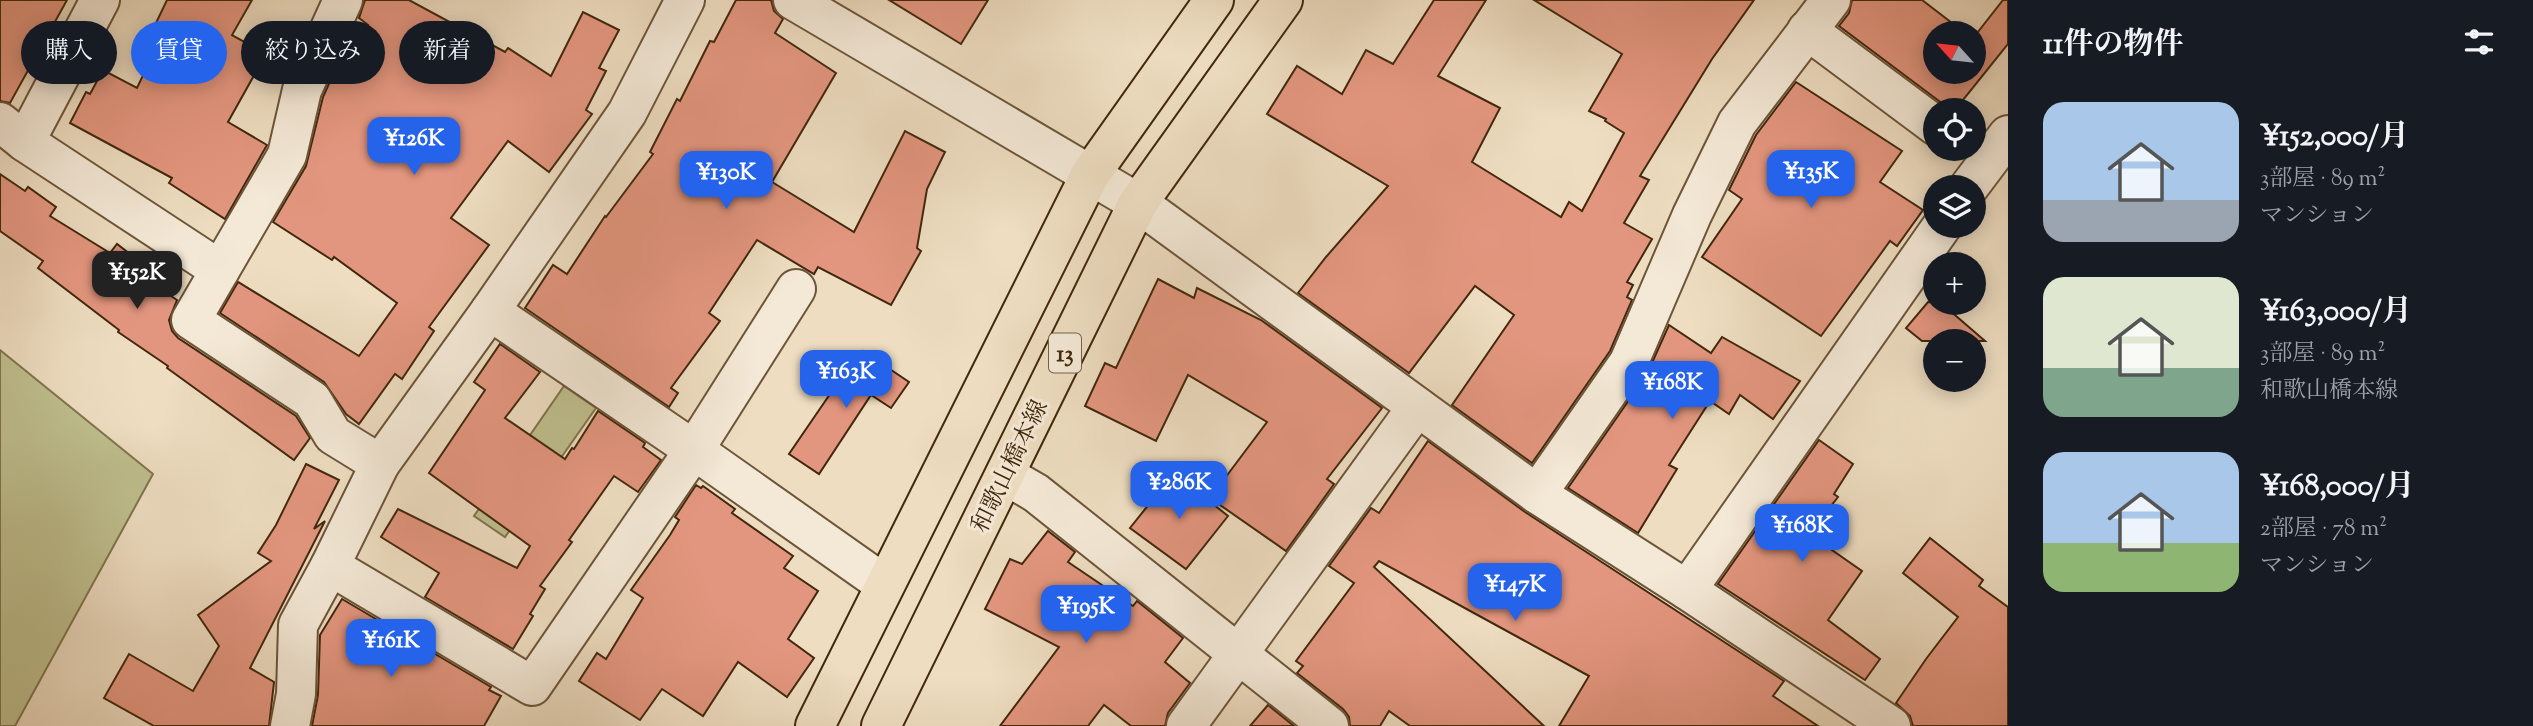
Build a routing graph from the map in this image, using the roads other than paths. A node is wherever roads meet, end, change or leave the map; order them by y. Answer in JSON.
{"nodes":[{"id":1,"x":100,"y":0,"type":"edge"},
{"id":2,"x":343,"y":0,"type":"edge"},
{"id":3,"x":685,"y":0,"type":"edge"},
{"id":4,"x":793,"y":0,"type":"edge"},
{"id":5,"x":1214,"y":0,"type":"edge"},
{"id":6,"x":1283,"y":0,"type":"edge"},
{"id":7,"x":1831,"y":0,"type":"edge"},
{"id":8,"x":1807,"y":30,"type":"junction"},
{"id":9,"x":1923,"y":116,"type":"edge"},
{"id":10,"x":13,"y":132,"type":"edge"},
{"id":11,"x":1090,"y":175,"type":"junction"},
{"id":12,"x":1138,"y":203,"type":"junction"},
{"id":13,"x":1934,"y":238,"type":"edge"},
{"id":14,"x":220,"y":270,"type":"junction"},
{"id":15,"x":796,"y":289,"type":"dead end"},
{"id":16,"x":490,"y":311,"type":"junction"},
{"id":17,"x":1417,"y":407,"type":"junction"},
{"id":18,"x":694,"y":450,"type":"junction"},
{"id":19,"x":380,"y":464,"type":"junction"},
{"id":20,"x":1004,"y":475,"type":"junction"},
{"id":21,"x":1537,"y":494,"type":"junction"},
{"id":22,"x":330,"y":566,"type":"junction"},
{"id":23,"x":884,"y":584,"type":"junction"},
{"id":24,"x":1687,"y":590,"type":"junction"},
{"id":25,"x":1238,"y":655,"type":"junction"},
{"id":26,"x":290,"y":726,"type":"edge"},
{"id":27,"x":815,"y":726,"type":"edge"},
{"id":28,"x":881,"y":726,"type":"edge"},
{"id":29,"x":1186,"y":726,"type":"edge"},
{"id":30,"x":1329,"y":726,"type":"edge"},
{"id":31,"x":1891,"y":726,"type":"edge"}],
"edges":[{"from":1,"to":10,"type":"street"},
{"from":2,"to":14,"type":"street"},
{"from":3,"to":16,"type":"street"},
{"from":4,"to":11,"type":"street"},
{"from":5,"to":11,"type":"main road","number":"13"},
{"from":6,"to":12,"type":"main road","name":"和歌山橋本線","number":"13"},
{"from":7,"to":8,"type":"street"},
{"from":8,"to":9,"type":"street"},
{"from":8,"to":21,"type":"street"},
{"from":10,"to":14,"type":"street"},
{"from":11,"to":12,"type":"street"},
{"from":11,"to":23,"type":"main road","number":"13"},
{"from":12,"to":17,"type":"street"},
{"from":12,"to":20,"type":"main road","name":"和歌山橋本線","number":"13"},
{"from":13,"to":24,"type":"street"},
{"from":14,"to":19,"type":"street"},
{"from":15,"to":18,"type":"street"},
{"from":16,"to":18,"type":"street"},
{"from":16,"to":19,"type":"street"},
{"from":17,"to":21,"type":"street"},
{"from":17,"to":25,"type":"street"},
{"from":18,"to":22,"type":"street"},
{"from":18,"to":23,"type":"street"},
{"from":19,"to":22,"type":"street"},
{"from":20,"to":25,"type":"street"},
{"from":20,"to":28,"type":"main road","name":"和歌山橋本線","number":"13"},
{"from":21,"to":24,"type":"street"},
{"from":22,"to":26,"type":"street"},
{"from":23,"to":27,"type":"main road","number":"13"},
{"from":24,"to":31,"type":"street"},
{"from":25,"to":29,"type":"street"},
{"from":25,"to":30,"type":"street"}]}
